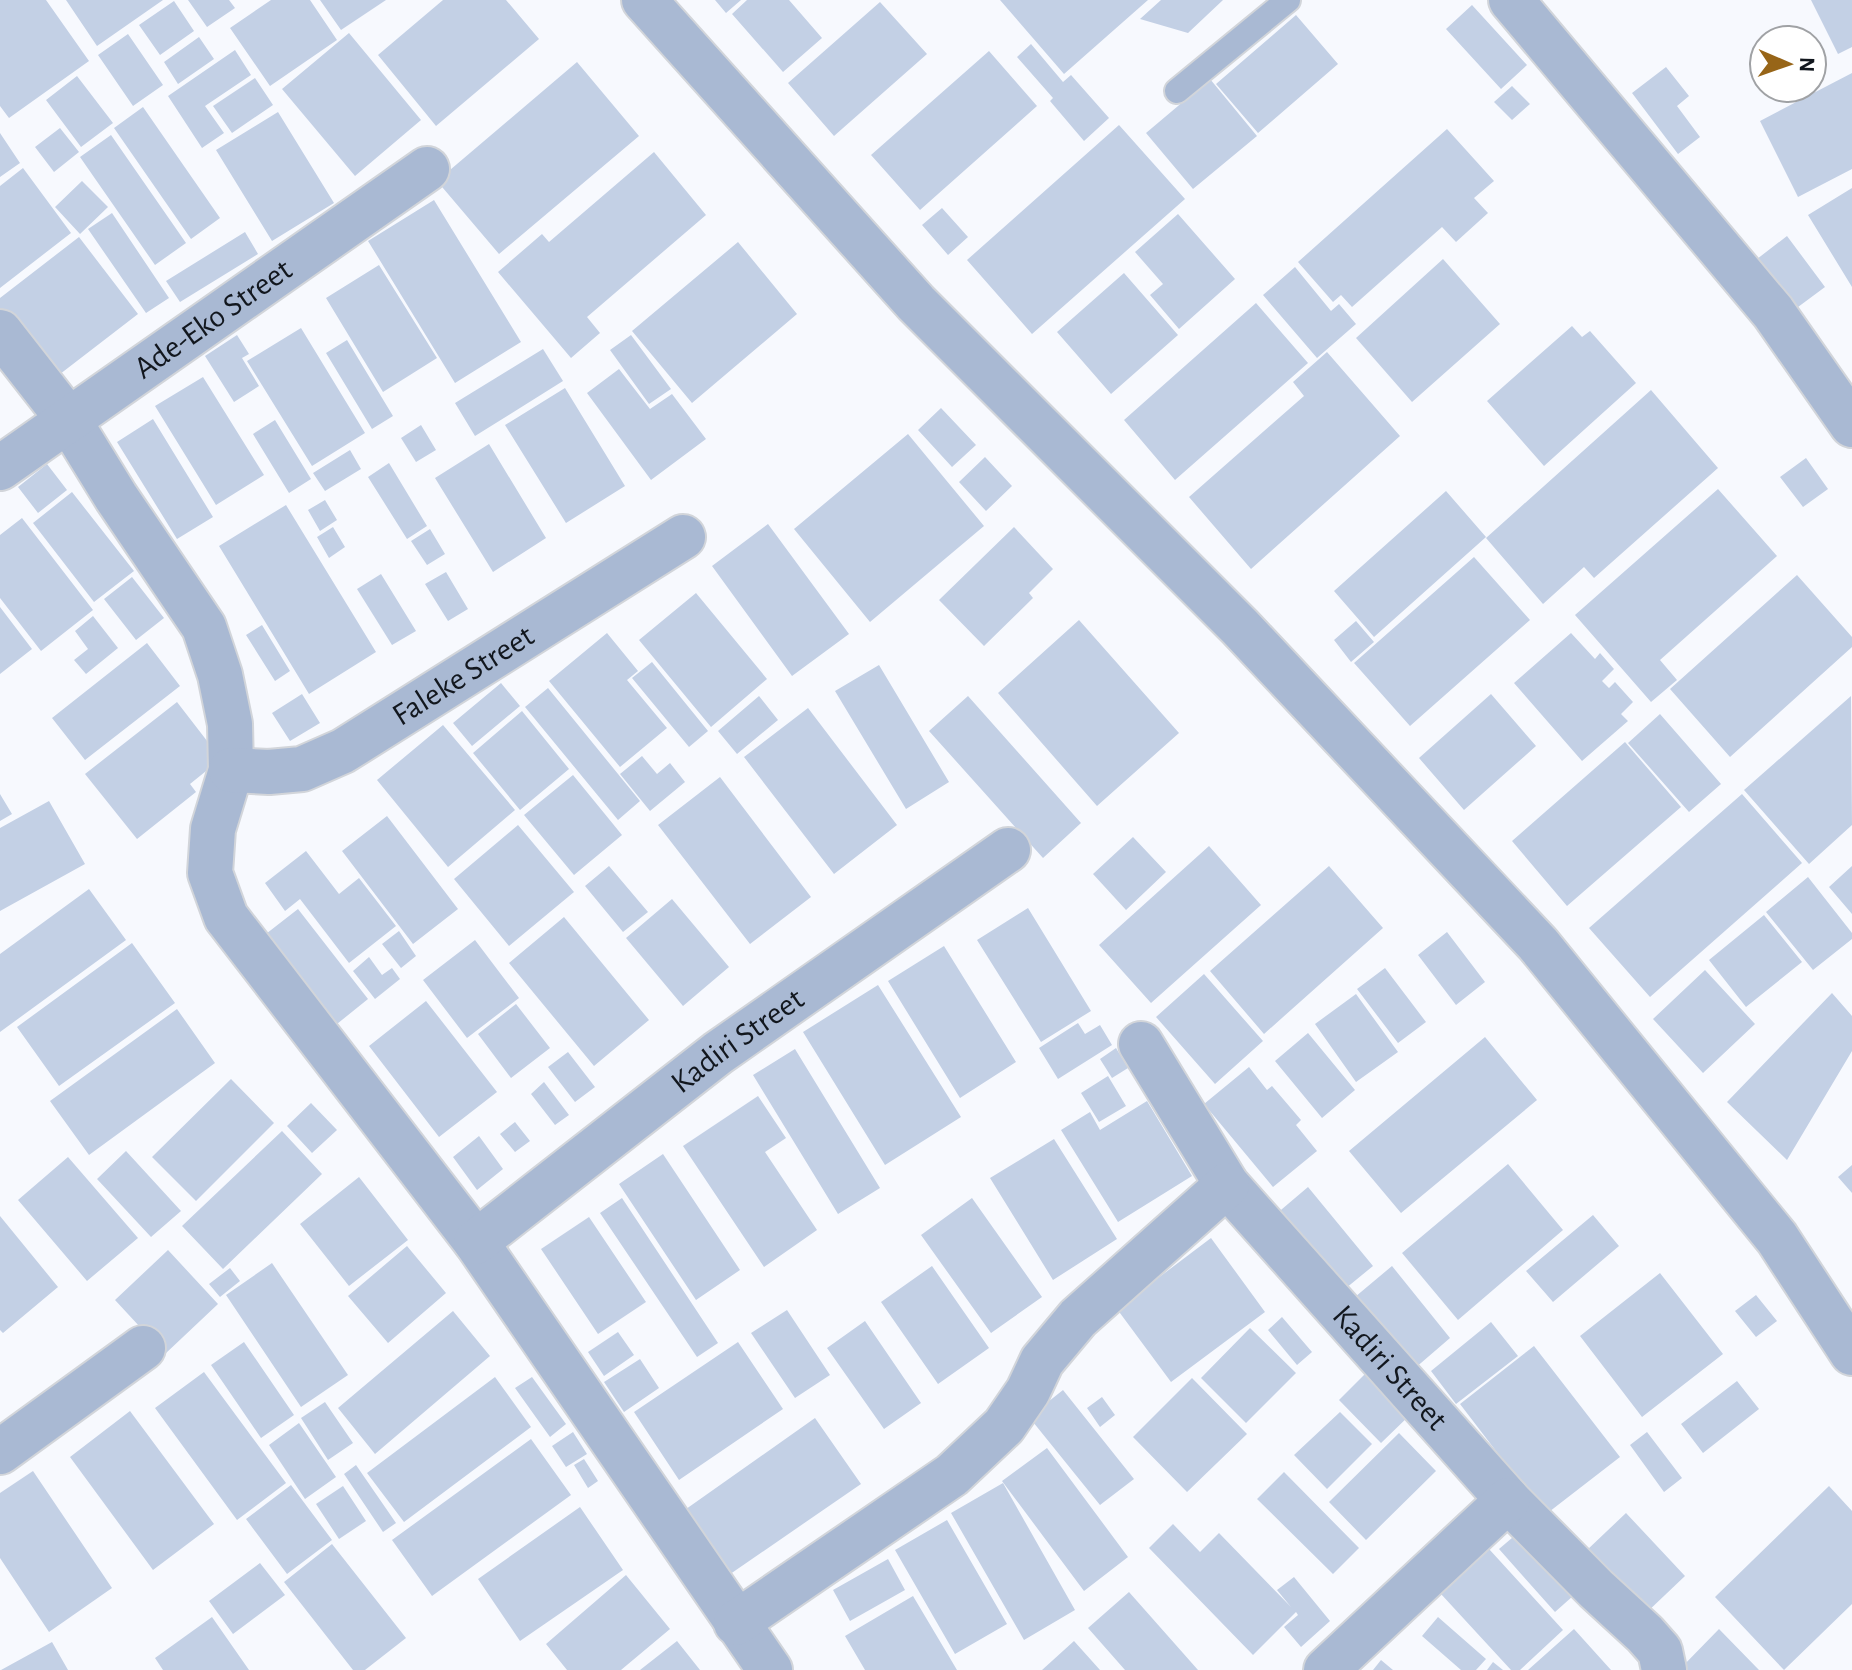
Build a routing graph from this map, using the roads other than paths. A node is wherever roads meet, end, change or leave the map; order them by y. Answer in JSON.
{"nodes":[{"id":1,"x":644,"y":0,"type":"edge"},
{"id":2,"x":1288,"y":0,"type":"edge"},
{"id":3,"x":1511,"y":0,"type":"edge"},
{"id":4,"x":1177,"y":91,"type":"dead end"},
{"id":5,"x":427,"y":169,"type":"dead end"},
{"id":6,"x":0,"y":332,"type":"edge"},
{"id":7,"x":68,"y":419,"type":"junction"},
{"id":8,"x":1852,"y":425,"type":"edge"},
{"id":9,"x":0,"y":468,"type":"edge"},
{"id":10,"x":683,"y":537,"type":"dead end"},
{"id":11,"x":231,"y":770,"type":"junction"},
{"id":12,"x":1008,"y":850,"type":"dead end"},
{"id":13,"x":1141,"y":1044,"type":"dead end"},
{"id":14,"x":1227,"y":1185,"type":"junction"},
{"id":15,"x":476,"y":1242,"type":"junction"},
{"id":16,"x":143,"y":1348,"type":"dead end"},
{"id":17,"x":1852,"y":1353,"type":"edge"},
{"id":18,"x":0,"y":1452,"type":"edge"},
{"id":19,"x":1508,"y":1500,"type":"junction"},
{"id":20,"x":736,"y":1623,"type":"junction"},
{"id":21,"x":770,"y":1670,"type":"edge"},
{"id":22,"x":1326,"y":1670,"type":"edge"},
{"id":23,"x":1664,"y":1670,"type":"edge"}],
"edges":[{"from":1,"to":17,"type":"street"},
{"from":2,"to":4,"type":"lane"},
{"from":3,"to":8,"type":"street"},
{"from":5,"to":7,"type":"street","name":"Ade-Eko Street"},
{"from":6,"to":7,"type":"street"},
{"from":7,"to":9,"type":"street","name":"Ade-Eko Street"},
{"from":7,"to":11,"type":"street"},
{"from":10,"to":11,"type":"street","name":"Faleke Street"},
{"from":11,"to":15,"type":"street"},
{"from":12,"to":15,"type":"street","name":"Kadiri Street"},
{"from":13,"to":14,"type":"street","name":"Kadiri Street"},
{"from":14,"to":19,"type":"street","name":"Kadiri Street"},
{"from":14,"to":20,"type":"street"},
{"from":15,"to":20,"type":"street"},
{"from":16,"to":18,"type":"street"},
{"from":19,"to":22,"type":"street"},
{"from":19,"to":23,"type":"street","name":"Kadiri Street"},
{"from":20,"to":21,"type":"street"}]}
